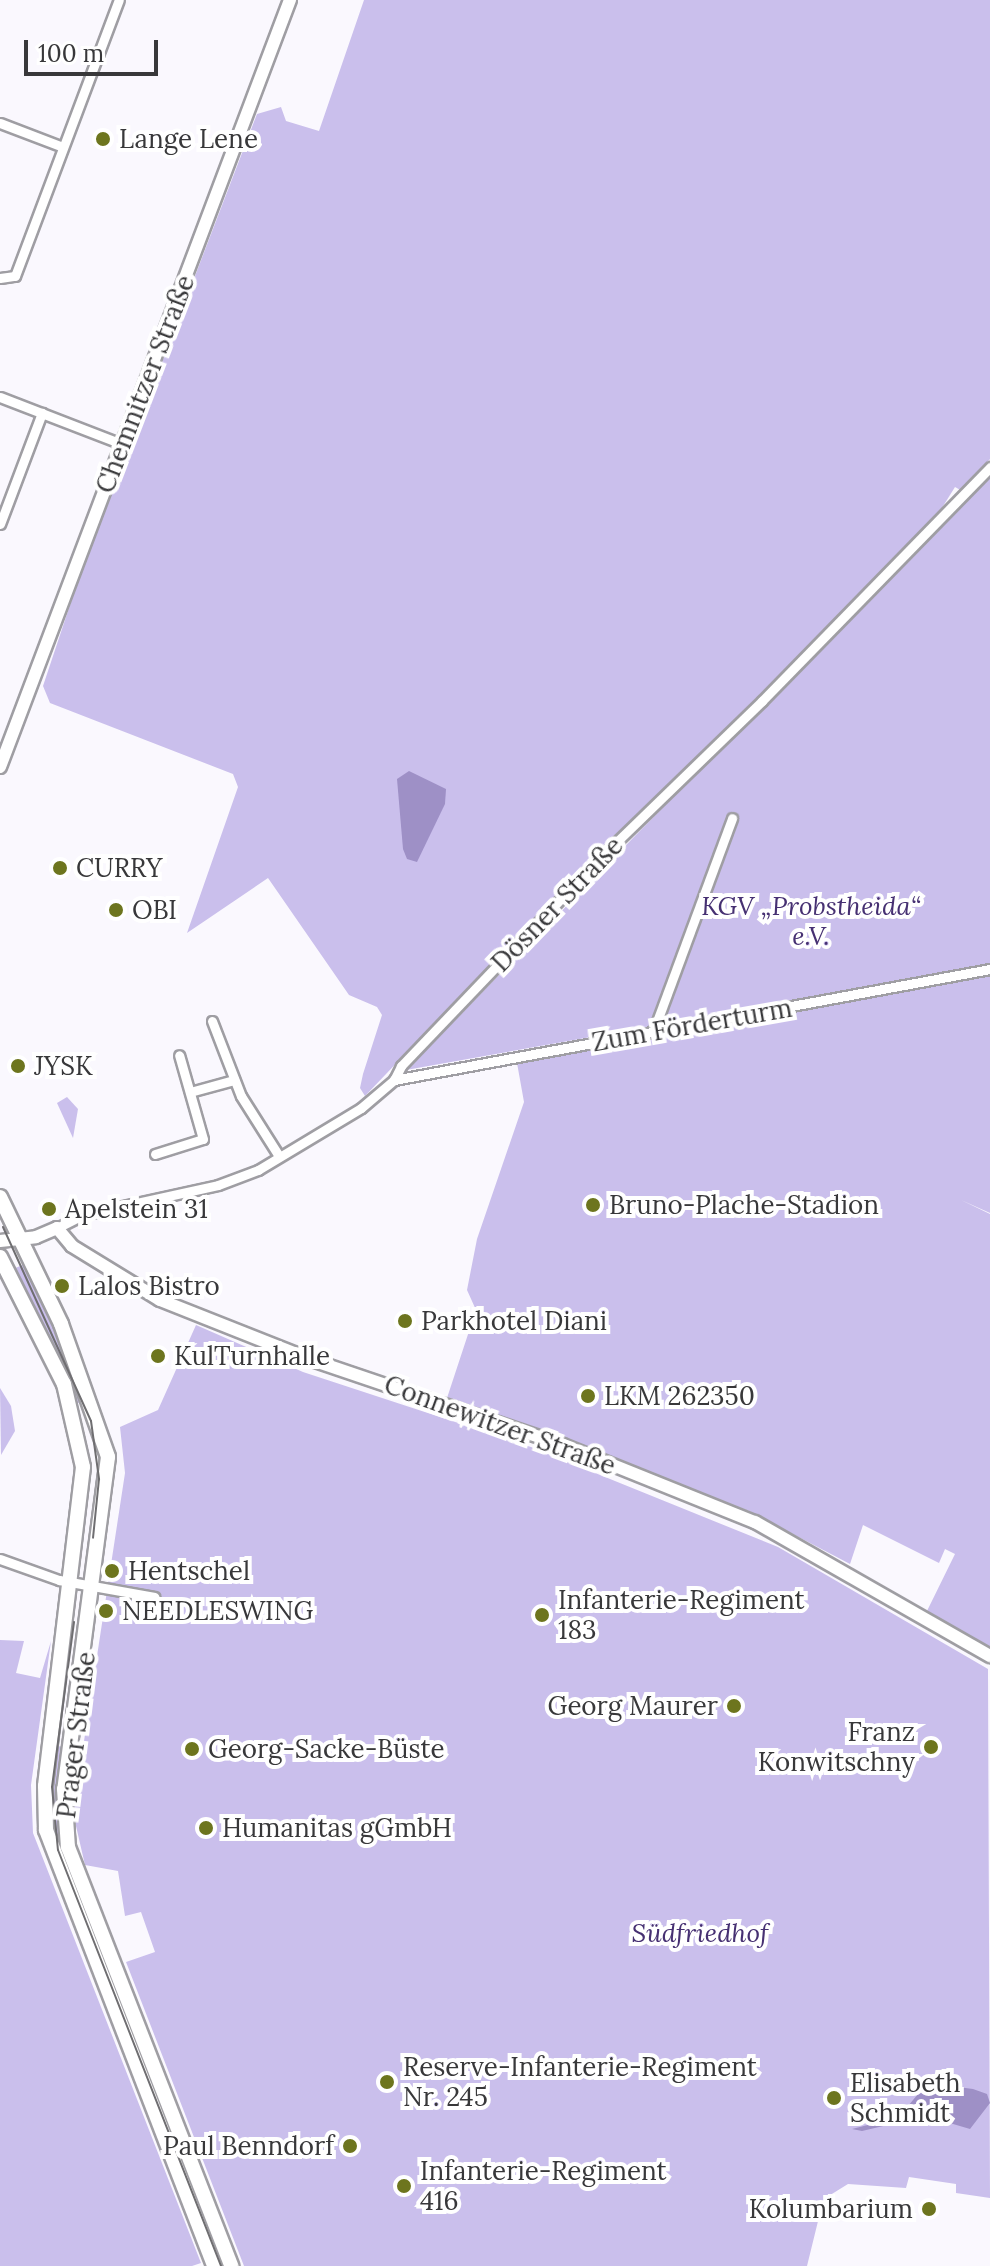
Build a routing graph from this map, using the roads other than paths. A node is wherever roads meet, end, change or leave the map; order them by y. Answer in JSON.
{"nodes":[{"id":1,"x":119,"y":0,"type":"edge"},
{"id":2,"x":290,"y":0,"type":"edge"},
{"id":3,"x":0,"y":123,"type":"edge"},
{"id":4,"x":63,"y":147,"type":"junction"},
{"id":5,"x":0,"y":278,"type":"edge"},
{"id":6,"x":0,"y":397,"type":"edge"},
{"id":7,"x":42,"y":413,"type":"junction"},
{"id":8,"x":122,"y":444,"type":"junction"},
{"id":9,"x":990,"y":467,"type":"edge"},
{"id":10,"x":0,"y":524,"type":"edge"},
{"id":11,"x":0,"y":767,"type":"edge"},
{"id":12,"x":732,"y":818,"type":"dead end"},
{"id":13,"x":990,"y":969,"type":"edge"},
{"id":14,"x":212,"y":1021,"type":"dead end"},
{"id":15,"x":653,"y":1032,"type":"junction"},
{"id":16,"x":179,"y":1055,"type":"dead end"},
{"id":17,"x":234,"y":1080,"type":"junction"},
{"id":18,"x":394,"y":1080,"type":"junction"},
{"id":19,"x":190,"y":1092,"type":"junction"},
{"id":20,"x":155,"y":1154,"type":"dead end"},
{"id":21,"x":279,"y":1156,"type":"junction"},
{"id":22,"x":0,"y":1197,"type":"edge"},
{"id":23,"x":57,"y":1228,"type":"junction"},
{"id":24,"x":21,"y":1238,"type":"junction"},
{"id":25,"x":2,"y":1240,"type":"edge"},
{"id":26,"x":0,"y":1257,"type":"edge"},
{"id":27,"x":0,"y":1559,"type":"edge"},
{"id":28,"x":71,"y":1582,"type":"junction"},
{"id":29,"x":94,"y":1587,"type":"junction"},
{"id":30,"x":154,"y":1597,"type":"dead end"},
{"id":31,"x":990,"y":1656,"type":"edge"},
{"id":32,"x":212,"y":2265,"type":"edge"},
{"id":33,"x":231,"y":2266,"type":"edge"}],
"edges":[{"from":1,"to":4,"type":"street"},
{"from":2,"to":8,"type":"street","name":"Chemnitzer Straße"},
{"from":3,"to":4,"type":"street"},
{"from":4,"to":5,"type":"street"},
{"from":6,"to":7,"type":"street"},
{"from":7,"to":8,"type":"street"},
{"from":7,"to":10,"type":"street"},
{"from":8,"to":11,"type":"street","name":"Chemnitzer Straße"},
{"from":9,"to":18,"type":"street","name":"Dösner Straße"},
{"from":12,"to":15,"type":"street"},
{"from":13,"to":15,"type":"street","name":"Zum Förderturm"},
{"from":14,"to":17,"type":"street"},
{"from":15,"to":18,"type":"street","name":"Zum Förderturm"},
{"from":16,"to":19,"type":"street"},
{"from":17,"to":19,"type":"street"},
{"from":17,"to":21,"type":"street"},
{"from":18,"to":21,"type":"street","name":"Dösner Straße"},
{"from":19,"to":20,"type":"street"},
{"from":21,"to":23,"type":"street","name":"Dösner Straße"},
{"from":22,"to":24,"type":"main road","name":"Prager Straße"},
{"from":23,"to":24,"type":"street"},
{"from":23,"to":31,"type":"street","name":"Connewitzer Straße"},
{"from":24,"to":25,"type":"street"},
{"from":24,"to":29,"type":"main road","name":"Prager Straße"},
{"from":26,"to":28,"type":"main road","name":"Prager Straße"},
{"from":27,"to":28,"type":"street"},
{"from":28,"to":29,"type":"street"},
{"from":28,"to":32,"type":"main road","name":"Prager Straße"},
{"from":29,"to":30,"type":"street"},
{"from":29,"to":33,"type":"main road","name":"Prager Straße"}]}
